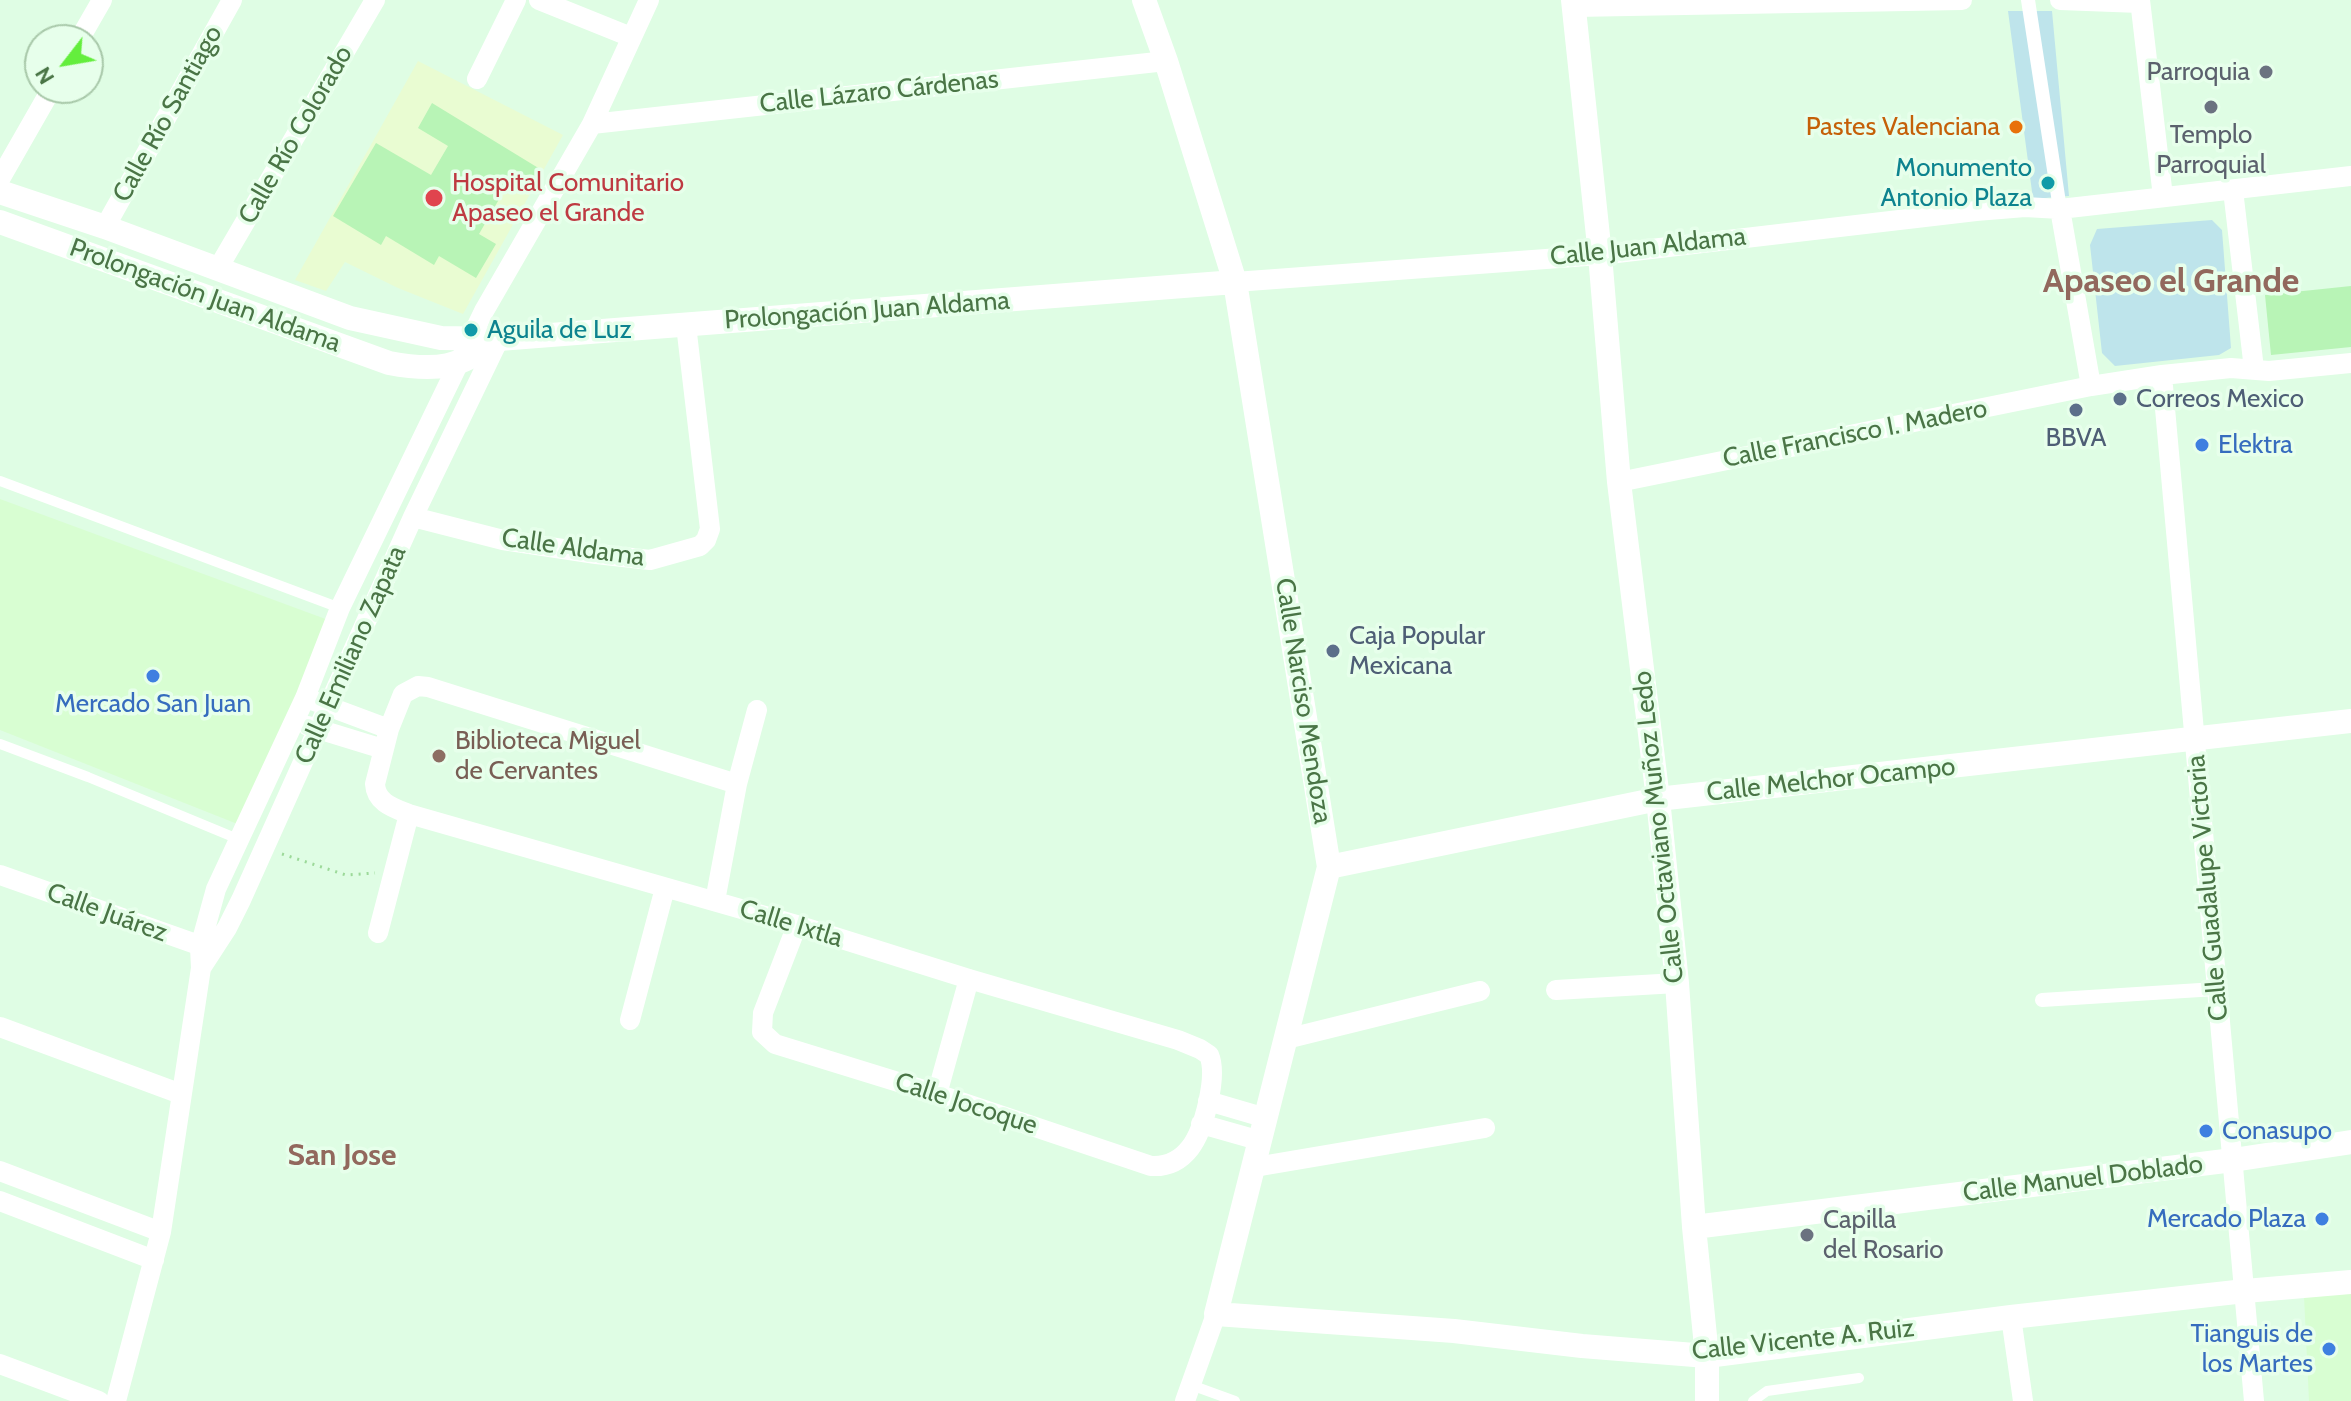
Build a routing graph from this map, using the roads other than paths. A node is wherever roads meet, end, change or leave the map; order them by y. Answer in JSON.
{"nodes":[{"id":1,"x":102,"y":0,"type":"edge"},
{"id":2,"x":232,"y":0,"type":"edge"},
{"id":3,"x":375,"y":0,"type":"edge"},
{"id":4,"x":516,"y":0,"type":"edge"},
{"id":5,"x":539,"y":0,"type":"edge"},
{"id":6,"x":653,"y":0,"type":"edge"},
{"id":7,"x":1144,"y":0,"type":"edge"},
{"id":8,"x":1962,"y":0,"type":"edge"},
{"id":9,"x":2028,"y":0,"type":"edge"},
{"id":10,"x":2060,"y":0,"type":"edge"},
{"id":11,"x":2140,"y":1,"type":"edge"},
{"id":12,"x":1574,"y":3,"type":"edge"},
{"id":13,"x":88,"y":24,"type":"edge"},
{"id":14,"x":631,"y":37,"type":"junction"},
{"id":15,"x":1166,"y":61,"type":"junction"},
{"id":16,"x":477,"y":79,"type":"dead end"},
{"id":17,"x":43,"y":104,"type":"edge"},
{"id":18,"x":592,"y":124,"type":"junction"},
{"id":19,"x":2351,"y":176,"type":"edge"},
{"id":20,"x":0,"y":179,"type":"edge"},
{"id":21,"x":2233,"y":190,"type":"junction"},
{"id":22,"x":0,"y":192,"type":"edge"},
{"id":23,"x":2163,"y":197,"type":"junction"},
{"id":24,"x":2060,"y":209,"type":"junction"},
{"id":25,"x":0,"y":222,"type":"edge"},
{"id":26,"x":105,"y":227,"type":"junction"},
{"id":27,"x":1600,"y":255,"type":"junction"},
{"id":28,"x":217,"y":270,"type":"junction"},
{"id":29,"x":1235,"y":282,"type":"junction"},
{"id":30,"x":484,"y":311,"type":"junction"},
{"id":31,"x":686,"y":325,"type":"junction"},
{"id":32,"x":472,"y":338,"type":"junction"},
{"id":33,"x":499,"y":339,"type":"junction"},
{"id":34,"x":2351,"y":363,"type":"edge"},
{"id":35,"x":458,"y":364,"type":"junction"},
{"id":36,"x":2254,"y":369,"type":"junction"},
{"id":37,"x":2162,"y":375,"type":"junction"},
{"id":38,"x":2091,"y":386,"type":"junction"},
{"id":39,"x":0,"y":481,"type":"edge"},
{"id":40,"x":1619,"y":482,"type":"junction"},
{"id":41,"x":413,"y":517,"type":"junction"},
{"id":42,"x":340,"y":608,"type":"junction"},
{"id":43,"x":305,"y":698,"type":"junction"},
{"id":44,"x":327,"y":707,"type":"junction"},
{"id":45,"x":757,"y":710,"type":"dead end"},
{"id":46,"x":294,"y":719,"type":"junction"},
{"id":47,"x":2351,"y":721,"type":"edge"},
{"id":48,"x":318,"y":731,"type":"junction"},
{"id":49,"x":386,"y":739,"type":"junction"},
{"id":50,"x":2195,"y":739,"type":"junction"},
{"id":51,"x":0,"y":744,"type":"edge"},
{"id":52,"x":737,"y":784,"type":"junction"},
{"id":53,"x":1658,"y":799,"type":"junction"},
{"id":54,"x":409,"y":814,"type":"junction"},
{"id":55,"x":238,"y":839,"type":"junction"},
{"id":56,"x":1329,"y":867,"type":"junction"},
{"id":57,"x":0,"y":875,"type":"edge"},
{"id":58,"x":665,"y":888,"type":"junction"},
{"id":59,"x":715,"y":901,"type":"junction"},
{"id":60,"x":797,"y":925,"type":"junction"},
{"id":61,"x":378,"y":933,"type":"dead end"},
{"id":62,"x":207,"y":949,"type":"junction"},
{"id":63,"x":969,"y":979,"type":"junction"},
{"id":64,"x":1677,"y":983,"type":"junction"},
{"id":65,"x":2216,"y":989,"type":"junction"},
{"id":66,"x":1556,"y":990,"type":"dead end"},
{"id":67,"x":1480,"y":991,"type":"dead end"},
{"id":68,"x":2042,"y":1000,"type":"dead end"},
{"id":69,"x":630,"y":1020,"type":"dead end"},
{"id":70,"x":0,"y":1027,"type":"edge"},
{"id":71,"x":1286,"y":1039,"type":"junction"},
{"id":72,"x":181,"y":1094,"type":"junction"},
{"id":73,"x":937,"y":1094,"type":"junction"},
{"id":74,"x":1208,"y":1101,"type":"junction"},
{"id":75,"x":1201,"y":1124,"type":"junction"},
{"id":76,"x":1485,"y":1128,"type":"dead end"},
{"id":77,"x":1264,"y":1130,"type":"junction"},
{"id":78,"x":2351,"y":1142,"type":"edge"},
{"id":79,"x":2233,"y":1160,"type":"junction"},
{"id":80,"x":1255,"y":1167,"type":"junction"},
{"id":81,"x":0,"y":1171,"type":"edge"},
{"id":82,"x":0,"y":1201,"type":"edge"},
{"id":83,"x":1694,"y":1227,"type":"junction"},
{"id":84,"x":161,"y":1232,"type":"junction"},
{"id":85,"x":154,"y":1260,"type":"junction"},
{"id":86,"x":2351,"y":1282,"type":"edge"},
{"id":87,"x":2245,"y":1291,"type":"junction"},
{"id":88,"x":1216,"y":1314,"type":"junction"},
{"id":89,"x":2011,"y":1317,"type":"junction"},
{"id":90,"x":1707,"y":1356,"type":"junction"},
{"id":91,"x":0,"y":1364,"type":"edge"},
{"id":92,"x":1859,"y":1378,"type":"dead end"},
{"id":93,"x":1188,"y":1393,"type":"edge"},
{"id":94,"x":99,"y":1401,"type":"edge"},
{"id":95,"x":116,"y":1401,"type":"edge"},
{"id":96,"x":1235,"y":1401,"type":"edge"},
{"id":97,"x":1707,"y":1401,"type":"edge"},
{"id":98,"x":1753,"y":1401,"type":"edge"},
{"id":99,"x":2023,"y":1401,"type":"edge"},
{"id":100,"x":2254,"y":1401,"type":"edge"}],
"edges":[{"from":1,"to":13,"type":"street"},
{"from":2,"to":26,"type":"street","name":"Calle Río Santiago"},
{"from":3,"to":28,"type":"street","name":"Calle Río Colorado"},
{"from":4,"to":16,"type":"street"},
{"from":5,"to":14,"type":"street"},
{"from":6,"to":14,"type":"street","name":"Calle Emiliano Zapata"},
{"from":7,"to":15,"type":"street","name":"Calle Narciso Mendoza"},
{"from":8,"to":12,"type":"street"},
{"from":9,"to":24,"type":"street"},
{"from":10,"to":11,"type":"street"},
{"from":11,"to":23,"type":"street"},
{"from":12,"to":27,"type":"street","name":"Calle Octaviano Muñoz Ledo"},
{"from":14,"to":18,"type":"street","name":"Calle Emiliano Zapata"},
{"from":15,"to":18,"type":"street","name":"Calle Lázaro Cárdenas"},
{"from":15,"to":29,"type":"street","name":"Calle Narciso Mendoza"},
{"from":17,"to":20,"type":"street"},
{"from":18,"to":30,"type":"street","name":"Calle Emiliano Zapata"},
{"from":19,"to":21,"type":"street","name":"Calle Juan Aldama"},
{"from":21,"to":23,"type":"street","name":"Calle Juan Aldama"},
{"from":21,"to":36,"type":"street"},
{"from":22,"to":26,"type":"street","name":"Prolongación Juan Aldama"},
{"from":23,"to":24,"type":"street","name":"Calle Juan Aldama"},
{"from":24,"to":27,"type":"street","name":"Calle Juan Aldama"},
{"from":24,"to":38,"type":"street"},
{"from":25,"to":35,"type":"street","name":"Prolongación Juan Aldama"},
{"from":26,"to":28,"type":"street","name":"Prolongación Juan Aldama"},
{"from":27,"to":29,"type":"street","name":"Calle Juan Aldama"},
{"from":27,"to":40,"type":"street","name":"Calle Octaviano Muñoz Ledo"},
{"from":28,"to":32,"type":"street","name":"Prolongación Juan Aldama"},
{"from":29,"to":31,"type":"street","name":"Prolongación Juan Aldama"},
{"from":29,"to":56,"type":"street","name":"Calle Narciso Mendoza"},
{"from":30,"to":32,"type":"street","name":"Calle Emiliano Zapata"},
{"from":30,"to":33,"type":"street"},
{"from":31,"to":33,"type":"street","name":"Prolongación Juan Aldama"},
{"from":31,"to":41,"type":"street","name":"Calle Aldama"},
{"from":32,"to":33,"type":"street","name":"Prolongación Juan Aldama"},
{"from":32,"to":35,"type":"street","name":"Calle Emiliano Zapata"},
{"from":33,"to":35,"type":"street","name":"Prolongación Juan Aldama"},
{"from":33,"to":41,"type":"street","name":"Calle Emiliano Zapata"},
{"from":34,"to":36,"type":"street","name":"Calle Francisco I. Madero"},
{"from":35,"to":42,"type":"street","name":"Calle Emiliano Zapata"},
{"from":36,"to":37,"type":"street","name":"Calle Francisco I. Madero"},
{"from":37,"to":38,"type":"street","name":"Calle Francisco I. Madero"},
{"from":37,"to":50,"type":"street","name":"Calle Guadalupe Victoria"},
{"from":38,"to":40,"type":"street","name":"Calle Francisco I. Madero"},
{"from":39,"to":42,"type":"lane"},
{"from":40,"to":53,"type":"street","name":"Calle Octaviano Muñoz Ledo"},
{"from":41,"to":44,"type":"street","name":"Calle Emiliano Zapata"},
{"from":42,"to":43,"type":"street","name":"Calle Emiliano Zapata"},
{"from":43,"to":44,"type":"street"},
{"from":43,"to":46,"type":"street","name":"Calle Emiliano Zapata"},
{"from":44,"to":48,"type":"street","name":"Calle Emiliano Zapata"},
{"from":44,"to":49,"type":"street"},
{"from":45,"to":52,"type":"street"},
{"from":46,"to":48,"type":"street"},
{"from":46,"to":55,"type":"street","name":"Calle Emiliano Zapata"},
{"from":47,"to":50,"type":"street","name":"Calle Melchor Ocampo"},
{"from":48,"to":49,"type":"street"},
{"from":48,"to":62,"type":"street","name":"Calle Emiliano Zapata"},
{"from":49,"to":52,"type":"street"},
{"from":49,"to":54,"type":"street","name":"Calle Ixtla"},
{"from":50,"to":53,"type":"street","name":"Calle Melchor Ocampo"},
{"from":50,"to":65,"type":"street","name":"Calle Guadalupe Victoria"},
{"from":51,"to":55,"type":"lane"},
{"from":52,"to":59,"type":"street"},
{"from":53,"to":56,"type":"street","name":"Calle Melchor Ocampo"},
{"from":53,"to":64,"type":"street","name":"Calle Octaviano Muñoz Ledo"},
{"from":54,"to":58,"type":"street","name":"Calle Ixtla"},
{"from":54,"to":61,"type":"street"},
{"from":55,"to":62,"type":"street","name":"Calle Emiliano Zapata"},
{"from":56,"to":71,"type":"street","name":"Calle Narciso Mendoza"},
{"from":57,"to":62,"type":"street","name":"Calle Juárez"},
{"from":58,"to":59,"type":"street","name":"Calle Ixtla"},
{"from":58,"to":69,"type":"street"},
{"from":59,"to":60,"type":"street","name":"Calle Ixtla"},
{"from":60,"to":63,"type":"street","name":"Calle Ixtla"},
{"from":60,"to":73,"type":"street","name":"Calle Jocoque"},
{"from":62,"to":72,"type":"street","name":"Calle Emiliano Zapata"},
{"from":63,"to":73,"type":"street"},
{"from":63,"to":74,"type":"street","name":"Calle Ixtla"},
{"from":64,"to":66,"type":"street"},
{"from":64,"to":83,"type":"street","name":"Calle Octaviano Muñoz Ledo"},
{"from":65,"to":68,"type":"street"},
{"from":65,"to":79,"type":"street","name":"Calle Guadalupe Victoria"},
{"from":67,"to":71,"type":"street"},
{"from":70,"to":72,"type":"street"},
{"from":71,"to":77,"type":"street","name":"Calle Narciso Mendoza"},
{"from":72,"to":84,"type":"street","name":"Calle Emiliano Zapata"},
{"from":73,"to":75,"type":"street","name":"Calle Jocoque"},
{"from":74,"to":75,"type":"street"},
{"from":74,"to":77,"type":"street"},
{"from":75,"to":77,"type":"street"},
{"from":76,"to":80,"type":"street"},
{"from":77,"to":80,"type":"street","name":"Calle Narciso Mendoza"},
{"from":78,"to":79,"type":"street","name":"Calle Manuel Doblado"},
{"from":79,"to":83,"type":"street","name":"Calle Manuel Doblado"},
{"from":79,"to":87,"type":"street","name":"Calle Guadalupe Victoria"},
{"from":80,"to":88,"type":"street","name":"Calle Narciso Mendoza"},
{"from":81,"to":84,"type":"street"},
{"from":82,"to":85,"type":"street"},
{"from":83,"to":90,"type":"street","name":"Calle Octaviano Muñoz Ledo"},
{"from":84,"to":85,"type":"street","name":"Calle Emiliano Zapata"},
{"from":85,"to":95,"type":"street","name":"Calle Emiliano Zapata"},
{"from":86,"to":87,"type":"street","name":"Calle Vicente A. Ruiz"},
{"from":87,"to":89,"type":"street","name":"Calle Vicente A. Ruiz"},
{"from":87,"to":100,"type":"street","name":"Calle Guadalupe Victoria"},
{"from":88,"to":90,"type":"street","name":"Calle Vicente A. Ruiz"},
{"from":88,"to":93,"type":"street","name":"Calle Narciso Mendoza"},
{"from":89,"to":90,"type":"street","name":"Calle Vicente A. Ruiz"},
{"from":89,"to":99,"type":"street"},
{"from":90,"to":97,"type":"street","name":"Calle Octaviano Muñoz Ledo"},
{"from":91,"to":94,"type":"street"},
{"from":92,"to":98,"type":"lane"},
{"from":93,"to":96,"type":"lane"}]}
